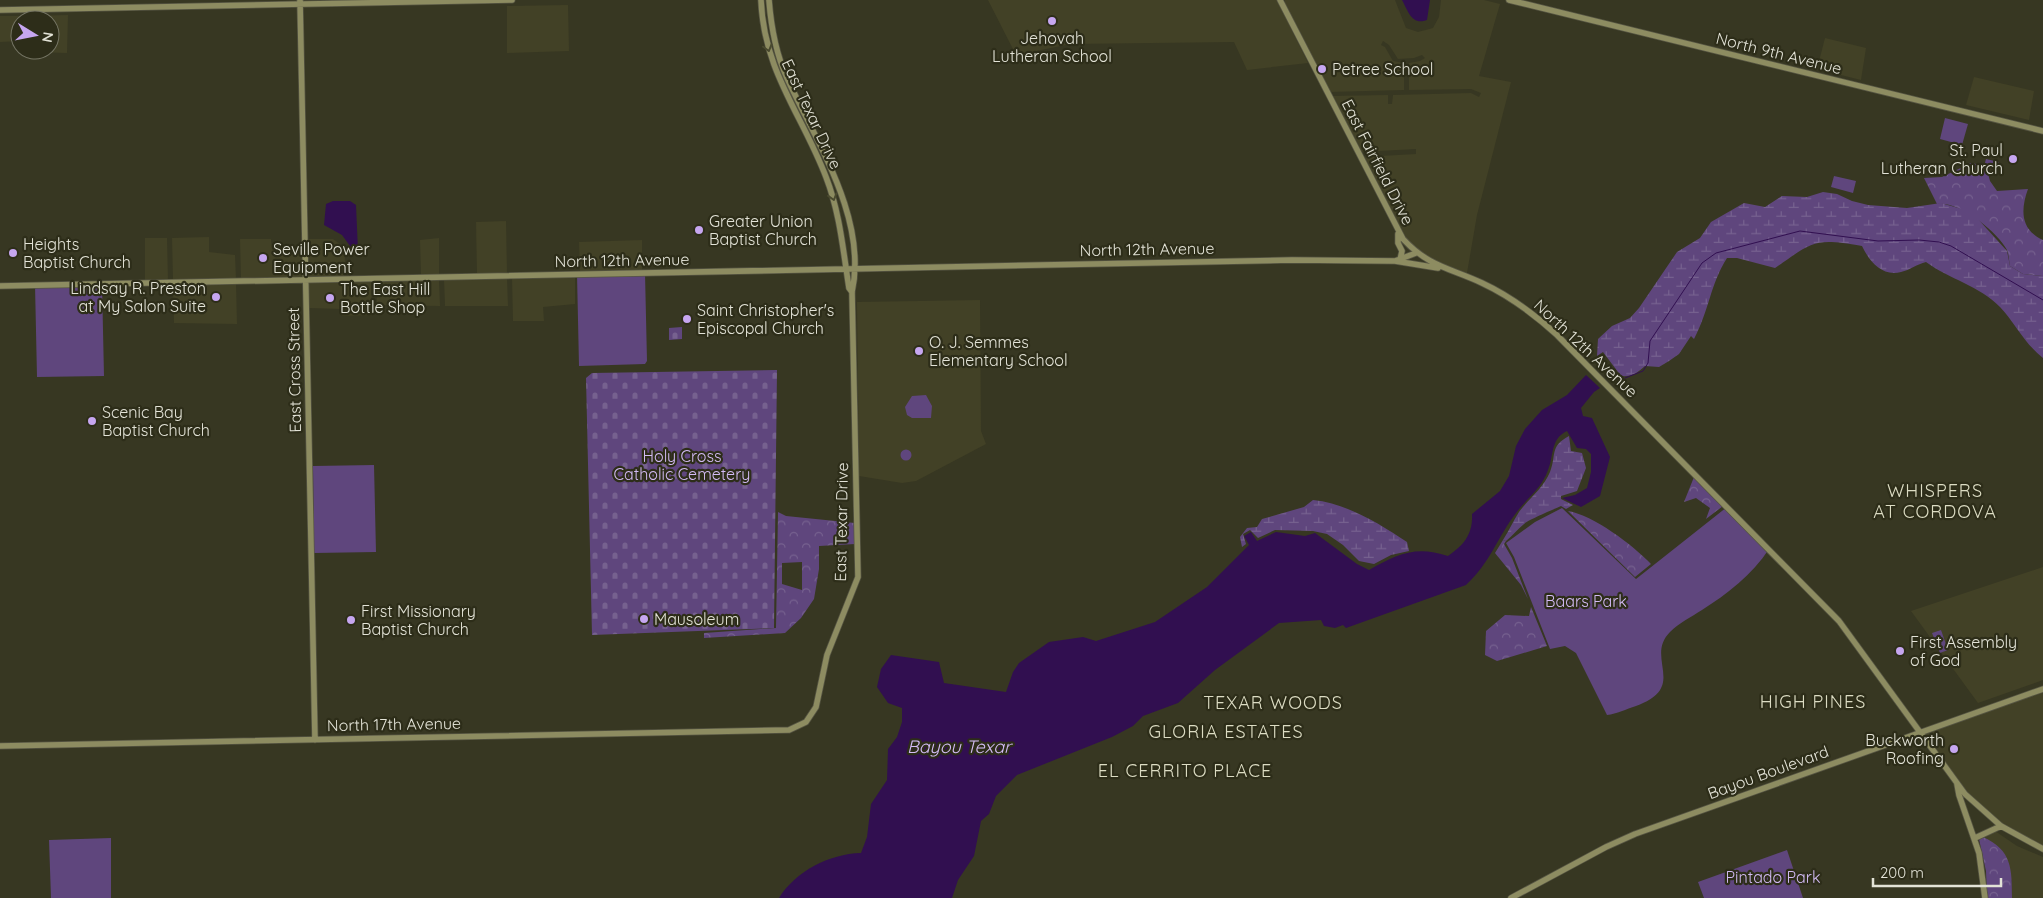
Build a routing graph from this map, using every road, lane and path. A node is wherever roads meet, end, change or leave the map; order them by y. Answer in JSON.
{"nodes":[{"id":1,"x":512,"y":0,"type":"edge"},
{"id":2,"x":761,"y":0,"type":"edge"},
{"id":3,"x":770,"y":0,"type":"edge"},
{"id":4,"x":1508,"y":0,"type":"edge"},
{"id":5,"x":300,"y":2,"type":"edge"},
{"id":6,"x":1282,"y":2,"type":"edge"},
{"id":7,"x":0,"y":10,"type":"edge"},
{"id":8,"x":2043,"y":131,"type":"edge"},
{"id":9,"x":1398,"y":234,"type":"junction"},
{"id":10,"x":1416,"y":253,"type":"junction"},
{"id":11,"x":1398,"y":261,"type":"junction"},
{"id":12,"x":1443,"y":268,"type":"junction"},
{"id":13,"x":846,"y":269,"type":"junction"},
{"id":14,"x":855,"y":269,"type":"junction"},
{"id":15,"x":306,"y":280,"type":"junction"},
{"id":16,"x":0,"y":286,"type":"edge"},
{"id":17,"x":852,"y":292,"type":"junction"},
{"id":18,"x":2043,"y":689,"type":"edge"},
{"id":19,"x":789,"y":730,"type":"joint"},
{"id":20,"x":1920,"y":733,"type":"junction"},
{"id":21,"x":315,"y":740,"type":"junction"},
{"id":22,"x":0,"y":746,"type":"edge"},
{"id":23,"x":1958,"y":784,"type":"junction"},
{"id":24,"x":2001,"y":826,"type":"junction"},
{"id":25,"x":1975,"y":838,"type":"junction"},
{"id":26,"x":2043,"y":849,"type":"edge"},
{"id":27,"x":1511,"y":898,"type":"edge"},
{"id":28,"x":1984,"y":898,"type":"edge"}],
"edges":[{"from":1,"to":5,"type":"street"},
{"from":2,"to":13,"type":"street","name":"East Texar Drive","one_way":true},
{"from":3,"to":14,"type":"street","name":"East Texar Drive"},
{"from":4,"to":8,"type":"street","name":"North 9th Avenue"},
{"from":5,"to":7,"type":"street"},
{"from":5,"to":15,"type":"street","name":"East Cross Street"},
{"from":6,"to":9,"type":"street","name":"East Fairfield Drive"},
{"from":9,"to":10,"type":"street","name":"East Fairfield Drive"},
{"from":9,"to":11,"type":"street"},
{"from":10,"to":11,"type":"street","name":"North 12th Avenue"},
{"from":10,"to":12,"type":"street","name":"North 12th Avenue"},
{"from":11,"to":12,"type":"street"},
{"from":11,"to":14,"type":"street","name":"North 12th Avenue"},
{"from":12,"to":20,"type":"street","name":"North 12th Avenue"},
{"from":13,"to":14,"type":"street","name":"North 12th Avenue"},
{"from":13,"to":15,"type":"street","name":"North 12th Avenue"},
{"from":13,"to":17,"type":"street","name":"East Texar Drive"},
{"from":14,"to":17,"type":"street","name":"East Texar Drive"},
{"from":15,"to":16,"type":"street","name":"North 12th Avenue"},
{"from":15,"to":21,"type":"street","name":"East Cross Street"},
{"from":17,"to":19,"type":"street","name":"East Texar Drive"},
{"from":18,"to":20,"type":"street","name":"Bayou Boulevard"},
{"from":19,"to":21,"type":"street","name":"North 17th Avenue"},
{"from":20,"to":23,"type":"street","name":"North 12th Avenue"},
{"from":20,"to":27,"type":"street","name":"Bayou Boulevard"},
{"from":21,"to":22,"type":"street","name":"North 17th Avenue"},
{"from":23,"to":24,"type":"street","name":"North 12th Avenue"},
{"from":23,"to":25,"type":"street"},
{"from":24,"to":25,"type":"street"},
{"from":24,"to":26,"type":"street","name":"North 12th Avenue"},
{"from":25,"to":28,"type":"street"}]}
